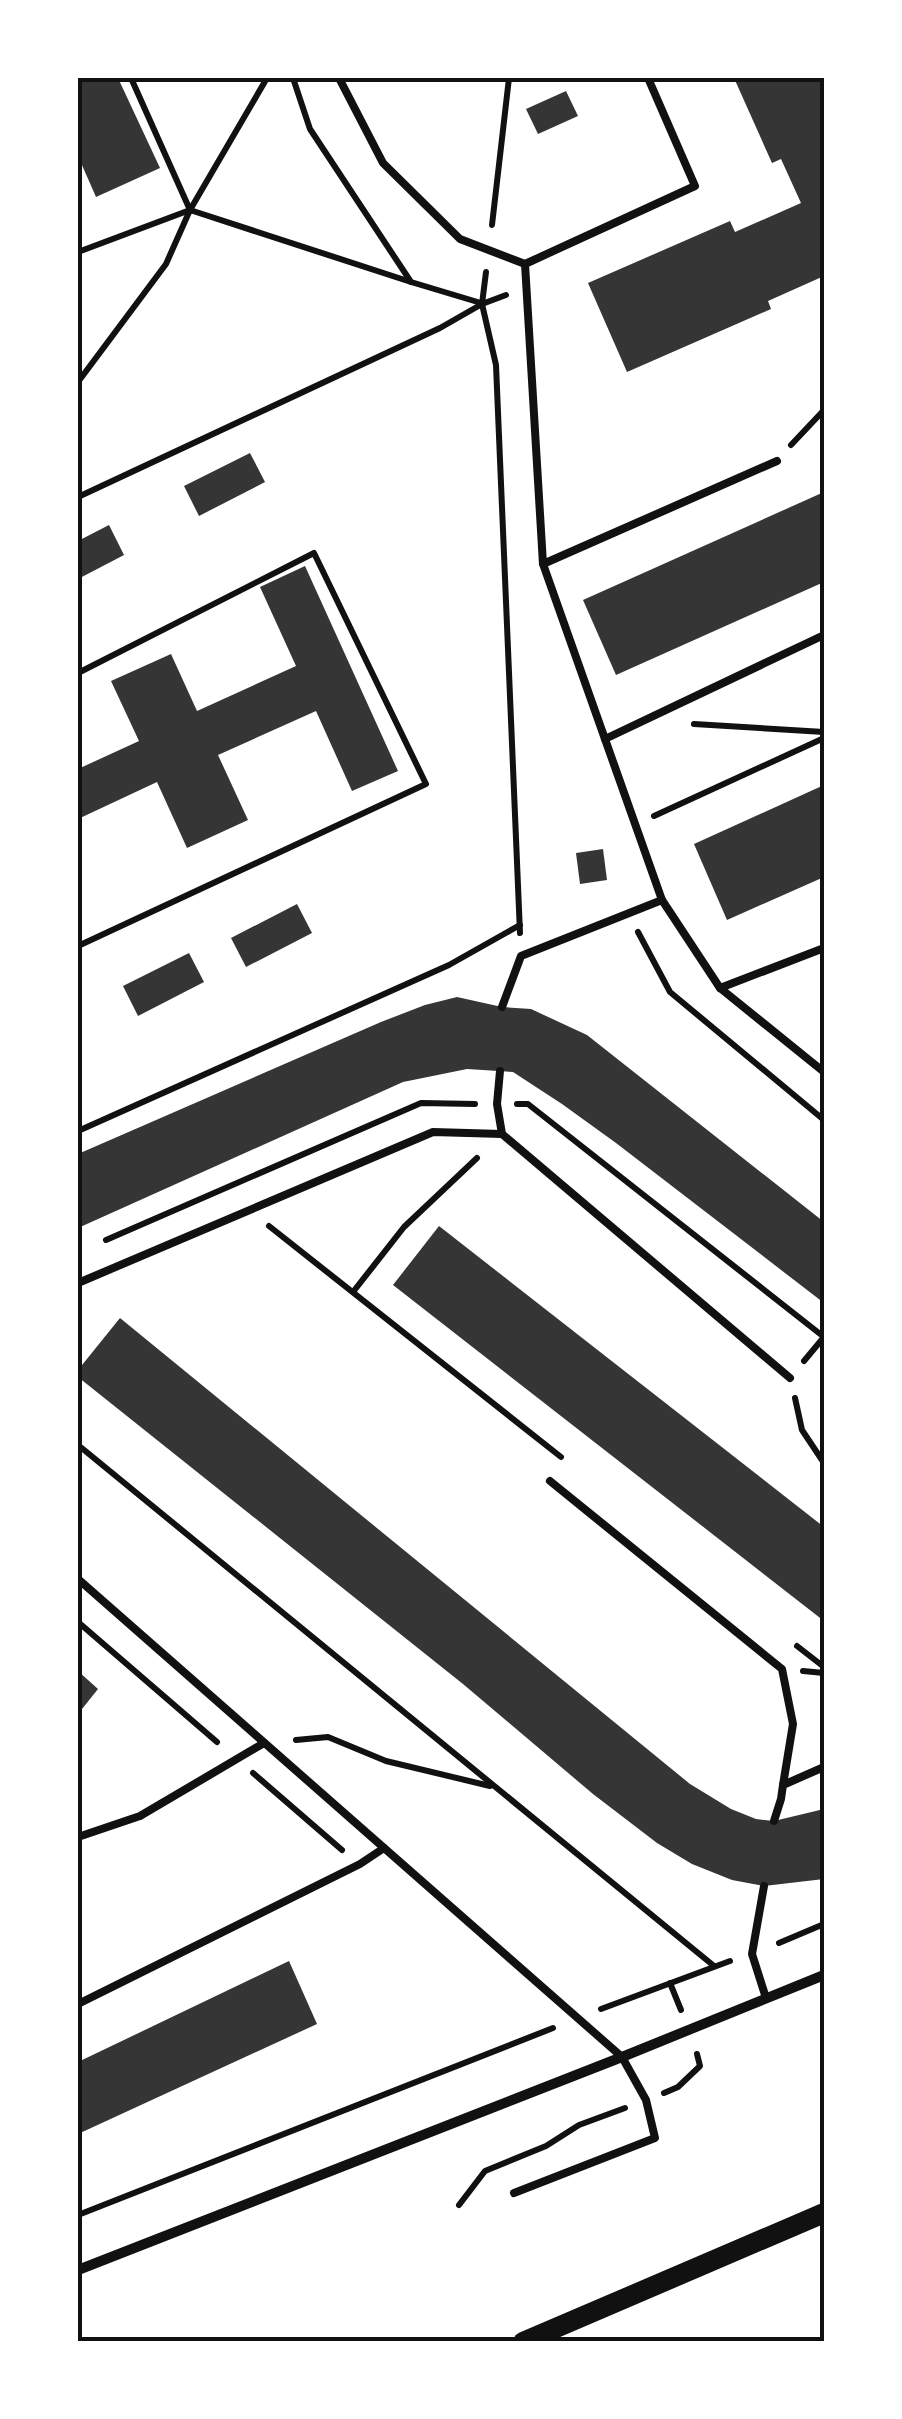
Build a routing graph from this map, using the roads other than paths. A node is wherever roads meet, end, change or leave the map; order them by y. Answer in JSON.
{"nodes":[{"id":1,"x":340,"y":78,"type":"edge"},
{"id":2,"x":648,"y":78,"type":"edge"},
{"id":3,"x":525,"y":264,"type":"junction"},
{"id":4,"x":777,"y":461,"type":"road end"},
{"id":5,"x":542,"y":564,"type":"junction"},
{"id":6,"x":824,"y":635,"type":"edge"},
{"id":7,"x":605,"y":739,"type":"junction"},
{"id":8,"x":662,"y":900,"type":"junction"},
{"id":9,"x":824,"y":948,"type":"edge"},
{"id":10,"x":720,"y":988,"type":"junction"},
{"id":11,"x":502,"y":1006,"type":"dead end"},
{"id":12,"x":500,"y":1072,"type":"dead end"},
{"id":13,"x":824,"y":1072,"type":"edge"},
{"id":14,"x":502,"y":1134,"type":"junction"},
{"id":15,"x":78,"y":1283,"type":"edge"},
{"id":16,"x":790,"y":1378,"type":"road end"},
{"id":17,"x":550,"y":1480,"type":"dead end"},
{"id":18,"x":78,"y":1579,"type":"edge"},
{"id":19,"x":264,"y":1743,"type":"junction"},
{"id":20,"x":824,"y":1766,"type":"edge"},
{"id":21,"x":783,"y":1785,"type":"junction"},
{"id":22,"x":774,"y":1821,"type":"dead end"},
{"id":23,"x":78,"y":1837,"type":"edge"},
{"id":24,"x":384,"y":1848,"type":"junction"},
{"id":25,"x":764,"y":1886,"type":"dead end"},
{"id":26,"x":824,"y":1974,"type":"edge"},
{"id":27,"x":766,"y":1998,"type":"junction"},
{"id":28,"x":78,"y":2004,"type":"edge"},
{"id":29,"x":622,"y":2057,"type":"junction"},
{"id":30,"x":514,"y":2193,"type":"dead end"},
{"id":31,"x":824,"y":2214,"type":"edge"},
{"id":32,"x":78,"y":2270,"type":"edge"},
{"id":33,"x":523,"y":2342,"type":"edge"}],
"edges":[{"from":1,"to":3,"type":"lane"},
{"from":2,"to":3,"type":"lane"},
{"from":3,"to":5,"type":"lane"},
{"from":4,"to":5,"type":"lane"},
{"from":5,"to":7,"type":"lane"},
{"from":6,"to":7,"type":"lane"},
{"from":7,"to":8,"type":"lane"},
{"from":8,"to":10,"type":"lane"},
{"from":8,"to":11,"type":"lane"},
{"from":9,"to":10,"type":"lane"},
{"from":10,"to":13,"type":"lane"},
{"from":12,"to":14,"type":"lane"},
{"from":14,"to":15,"type":"lane"},
{"from":14,"to":16,"type":"lane"},
{"from":17,"to":21,"type":"lane"},
{"from":18,"to":19,"type":"lane"},
{"from":19,"to":23,"type":"lane"},
{"from":19,"to":24,"type":"lane"},
{"from":20,"to":21,"type":"lane"},
{"from":21,"to":22,"type":"lane"},
{"from":24,"to":28,"type":"lane"},
{"from":24,"to":29,"type":"lane"},
{"from":25,"to":27,"type":"lane"},
{"from":26,"to":27,"type":"street"},
{"from":27,"to":29,"type":"street"},
{"from":29,"to":30,"type":"lane"},
{"from":29,"to":32,"type":"street"},
{"from":31,"to":33,"type":"main road"}]}
